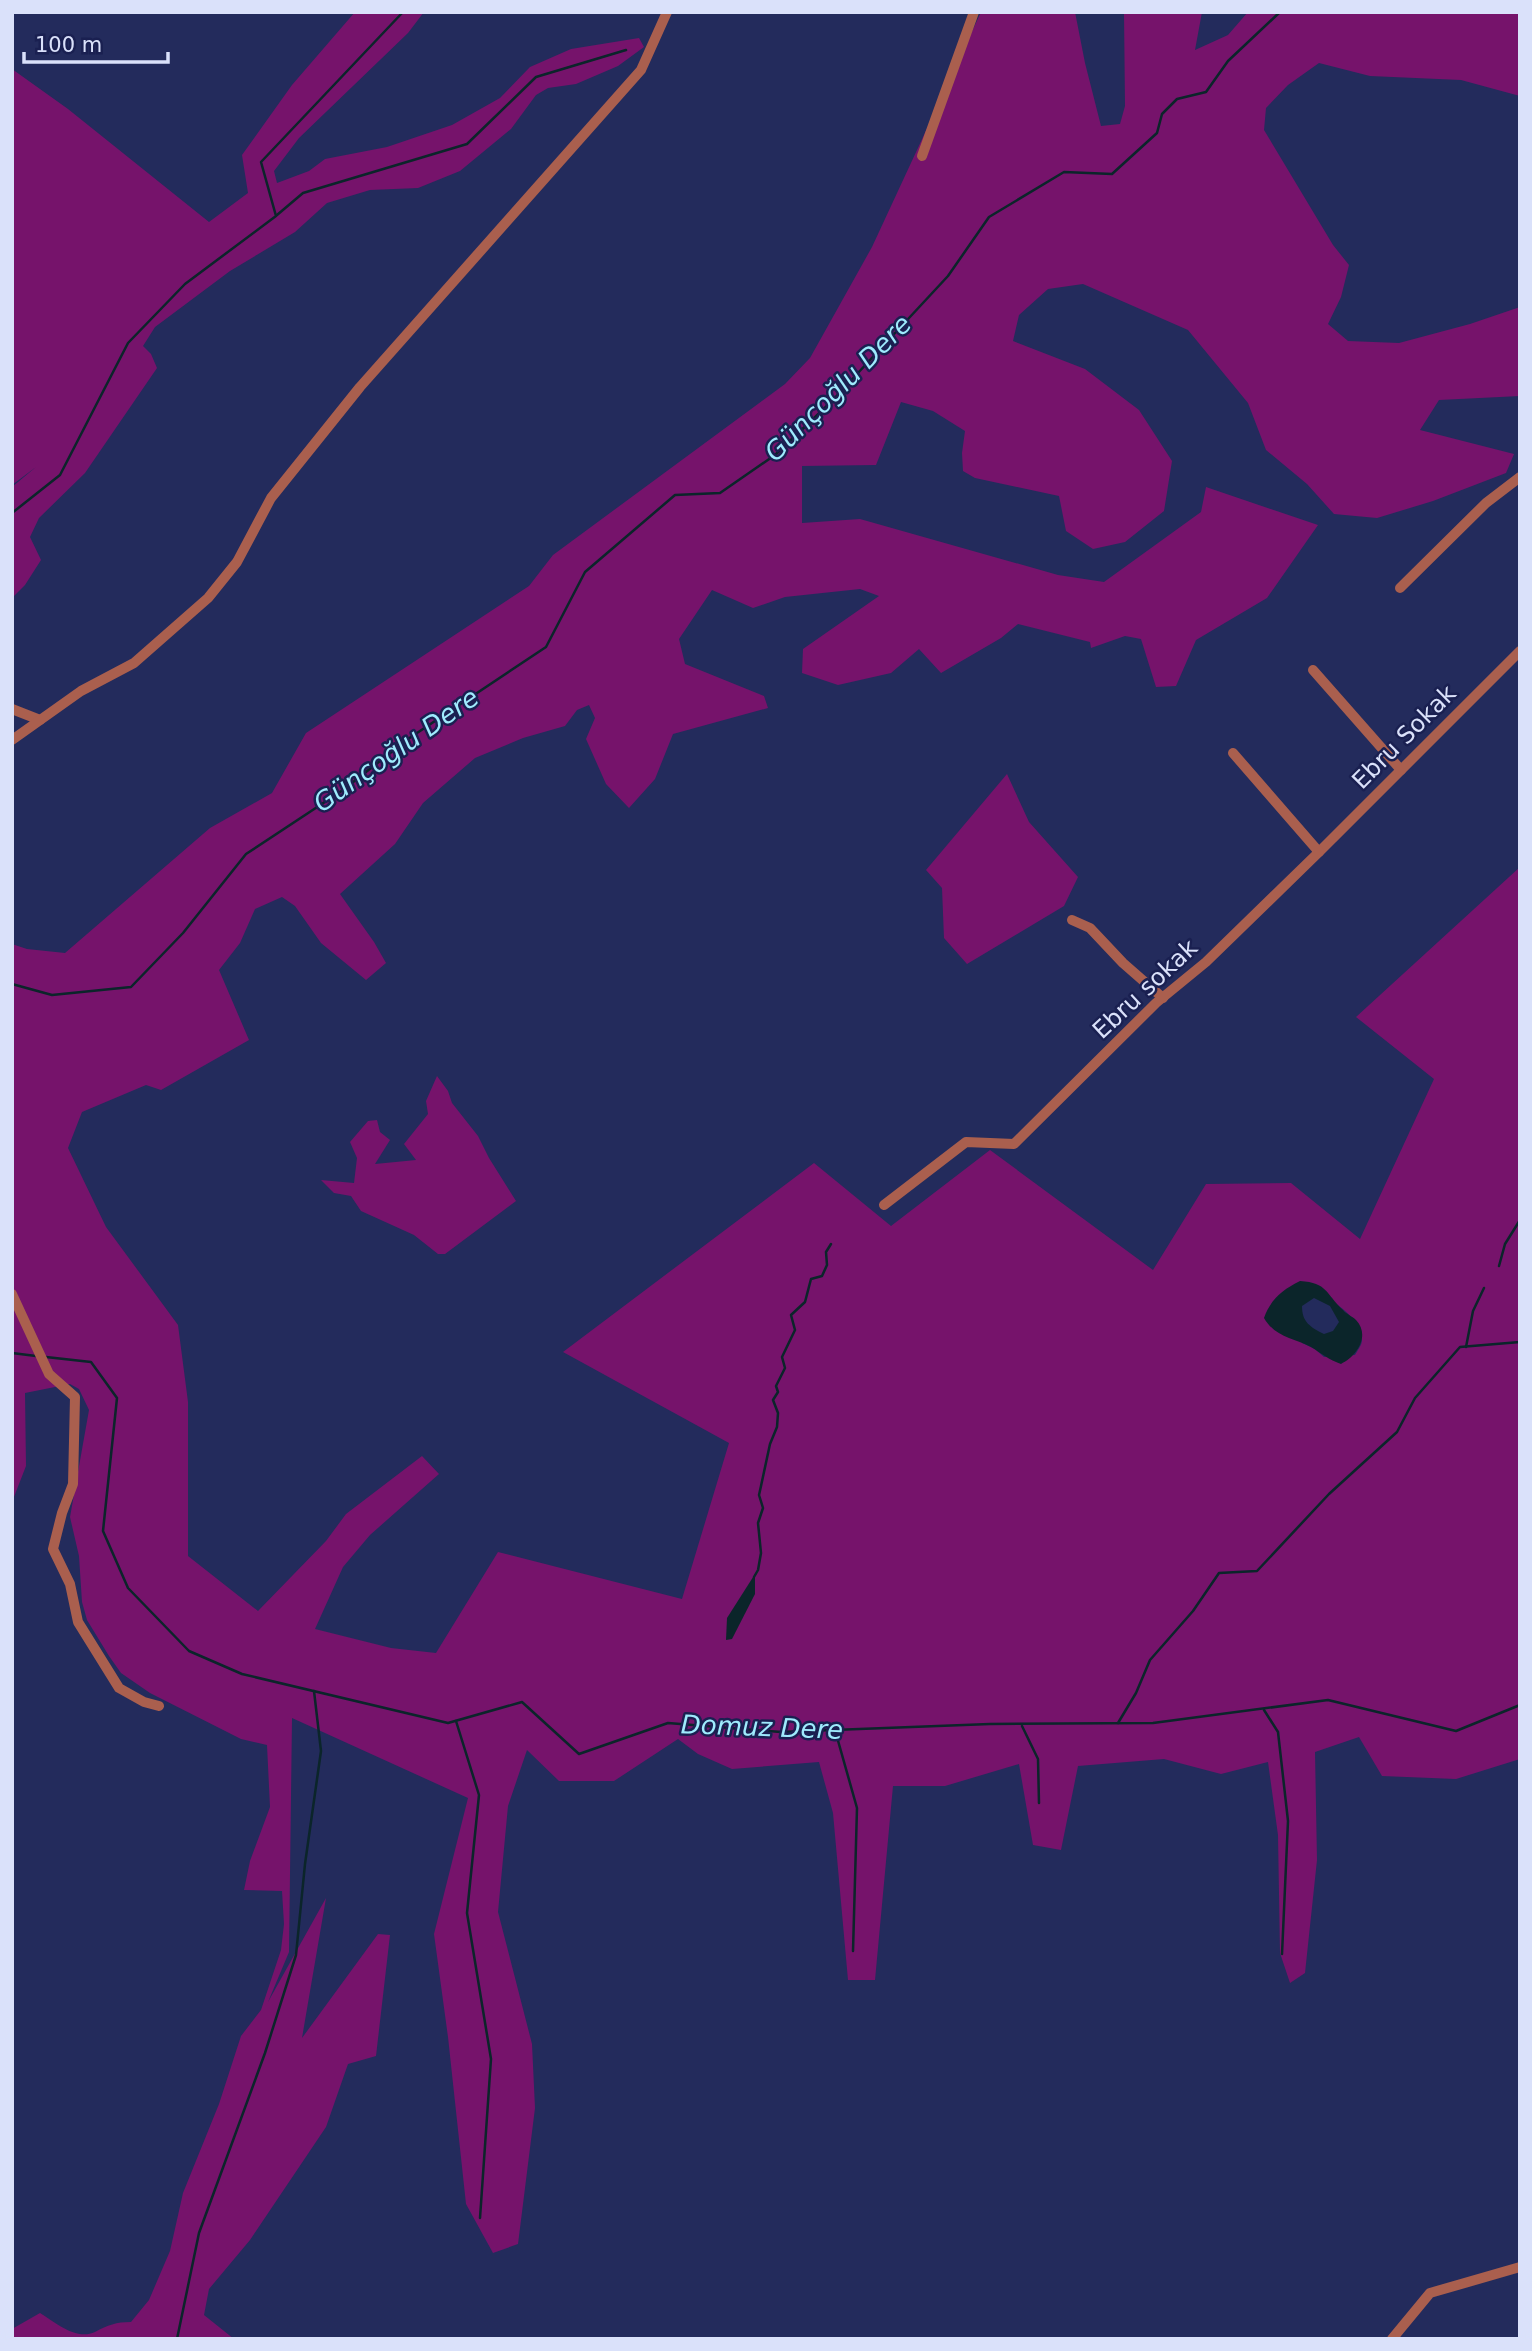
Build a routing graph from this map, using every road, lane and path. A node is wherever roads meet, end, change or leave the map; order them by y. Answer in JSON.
{"nodes":[{"id":1,"x":667,"y":12,"type":"edge"},
{"id":2,"x":974,"y":12,"type":"edge"},
{"id":3,"x":922,"y":156,"type":"dead end"},
{"id":4,"x":1520,"y":477,"type":"edge"},
{"id":5,"x":1399,"y":588,"type":"dead end"},
{"id":6,"x":1520,"y":651,"type":"edge"},
{"id":7,"x":1313,"y":670,"type":"dead end"},
{"id":8,"x":12,"y":712,"type":"edge"},
{"id":9,"x":40,"y":720,"type":"junction"},
{"id":10,"x":18,"y":731,"type":"edge"},
{"id":11,"x":12,"y":740,"type":"edge"},
{"id":12,"x":1233,"y":753,"type":"dead end"},
{"id":13,"x":1401,"y":770,"type":"junction"},
{"id":14,"x":1319,"y":852,"type":"junction"},
{"id":15,"x":1072,"y":920,"type":"dead end"},
{"id":16,"x":1163,"y":998,"type":"junction"},
{"id":17,"x":884,"y":1205,"type":"dead end"},
{"id":18,"x":12,"y":1294,"type":"edge"},
{"id":19,"x":159,"y":1706,"type":"dead end"},
{"id":20,"x":1520,"y":2267,"type":"edge"},
{"id":21,"x":1392,"y":2339,"type":"edge"}],
"edges":[{"from":1,"to":9,"type":"street"},
{"from":2,"to":3,"type":"street"},
{"from":4,"to":5,"type":"street"},
{"from":6,"to":13,"type":"street","name":"Ebru Sokak"},
{"from":7,"to":13,"type":"street"},
{"from":8,"to":9,"type":"street"},
{"from":8,"to":10,"type":"street"},
{"from":9,"to":10,"type":"street"},
{"from":10,"to":11,"type":"street"},
{"from":12,"to":14,"type":"street"},
{"from":13,"to":14,"type":"street","name":"Ebru Sokak"},
{"from":14,"to":16,"type":"street","name":"Ebru sokak"},
{"from":15,"to":16,"type":"street"},
{"from":16,"to":17,"type":"street","name":"Ebru sokak"},
{"from":18,"to":19,"type":"street"},
{"from":20,"to":21,"type":"street"}]}
